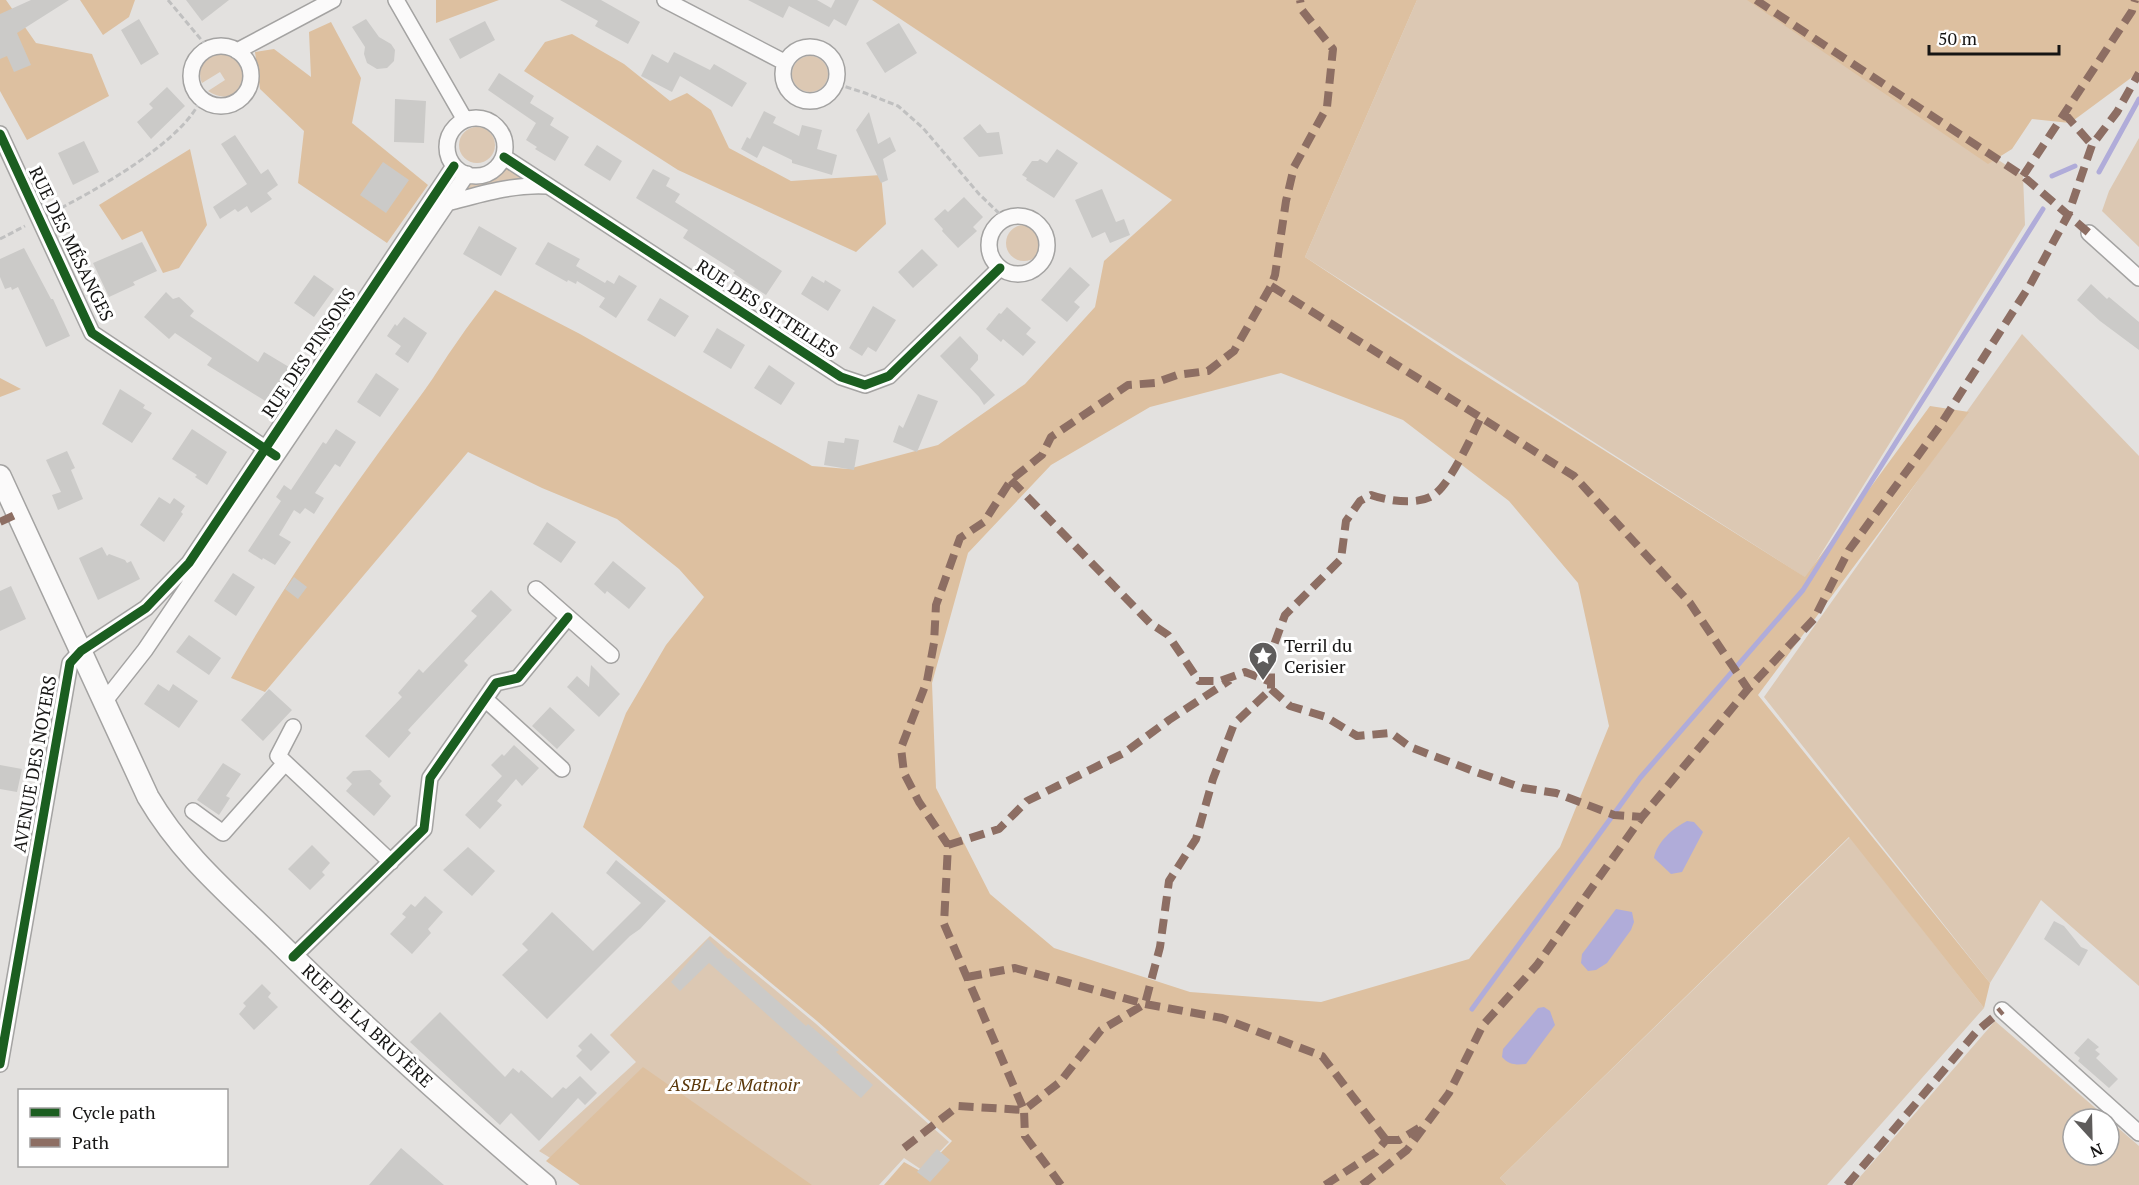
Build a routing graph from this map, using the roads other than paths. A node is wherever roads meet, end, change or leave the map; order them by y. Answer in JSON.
{"nodes":[{"id":1,"x":333,"y":0,"type":"edge"},
{"id":2,"x":396,"y":0,"type":"edge"},
{"id":3,"x":666,"y":0,"type":"edge"},
{"id":4,"x":237,"y":51,"type":"junction"},
{"id":5,"x":784,"y":62,"type":"junction"},
{"id":6,"x":465,"y":120,"type":"junction"},
{"id":7,"x":0,"y":134,"type":"edge"},
{"id":8,"x":504,"y":157,"type":"junction"},
{"id":9,"x":460,"y":170,"type":"junction"},
{"id":10,"x":549,"y":186,"type":"junction"},
{"id":11,"x":447,"y":203,"type":"junction"},
{"id":12,"x":2089,"y":233,"type":"dead end"},
{"id":13,"x":1000,"y":268,"type":"junction"},
{"id":14,"x":2139,"y":278,"type":"edge"},
{"id":15,"x":271,"y":452,"type":"junction"},
{"id":16,"x":0,"y":476,"type":"edge"},
{"id":17,"x":536,"y":589,"type":"dead end"},
{"id":18,"x":568,"y":617,"type":"junction"},
{"id":19,"x":81,"y":651,"type":"junction"},
{"id":20,"x":611,"y":655,"type":"dead end"},
{"id":21,"x":485,"y":699,"type":"junction"},
{"id":22,"x":104,"y":702,"type":"junction"},
{"id":23,"x":293,"y":727,"type":"dead end"},
{"id":24,"x":285,"y":763,"type":"junction"},
{"id":25,"x":562,"y":769,"type":"dead end"},
{"id":26,"x":193,"y":811,"type":"dead end"},
{"id":27,"x":391,"y":862,"type":"junction"},
{"id":28,"x":293,"y":957,"type":"junction"},
{"id":29,"x":2002,"y":1010,"type":"dead end"},
{"id":30,"x":0,"y":1064,"type":"edge"},
{"id":31,"x":2139,"y":1133,"type":"edge"},
{"id":32,"x":545,"y":1185,"type":"edge"}],
"edges":[{"from":1,"to":4,"type":"street"},
{"from":2,"to":6,"type":"street"},
{"from":3,"to":5,"type":"street"},
{"from":4,"to":4,"type":"street"},
{"from":5,"to":5,"type":"street"},
{"from":6,"to":8,"type":"street"},
{"from":6,"to":9,"type":"street"},
{"from":7,"to":15,"type":"street","name":"RUE DES MÉSANGES"},
{"from":8,"to":9,"type":"street"},
{"from":8,"to":10,"type":"street","name":"RUE DES SITTELLES"},
{"from":9,"to":11,"type":"street","name":"RUE DES PINSONS"},
{"from":9,"to":15,"type":"street","name":"RUE DES PINSONS"},
{"from":10,"to":11,"type":"street"},
{"from":10,"to":13,"type":"street","name":"RUE DES SITTELLES"},
{"from":11,"to":15,"type":"street","name":"RUE DES PINSONS"},
{"from":12,"to":14,"type":"street"},
{"from":13,"to":13,"type":"street"},
{"from":15,"to":19,"type":"street","name":"RUE DES PINSONS"},
{"from":15,"to":22,"type":"street","name":"RUE DES PINSONS"},
{"from":16,"to":19,"type":"street","name":"RUE DE LA BRUYÈRE"},
{"from":17,"to":18,"type":"street"},
{"from":18,"to":20,"type":"street"},
{"from":18,"to":21,"type":"street"},
{"from":19,"to":22,"type":"street","name":"RUE DE LA BRUYÈRE"},
{"from":19,"to":30,"type":"street","name":"AVENUE DES NOYERS"},
{"from":21,"to":25,"type":"street"},
{"from":21,"to":27,"type":"street"},
{"from":22,"to":28,"type":"street","name":"RUE DE LA BRUYÈRE"},
{"from":23,"to":24,"type":"street"},
{"from":24,"to":26,"type":"street"},
{"from":24,"to":27,"type":"street"},
{"from":27,"to":28,"type":"street"},
{"from":28,"to":32,"type":"street","name":"RUE DE LA BRUYÈRE"},
{"from":29,"to":31,"type":"street"}]}
